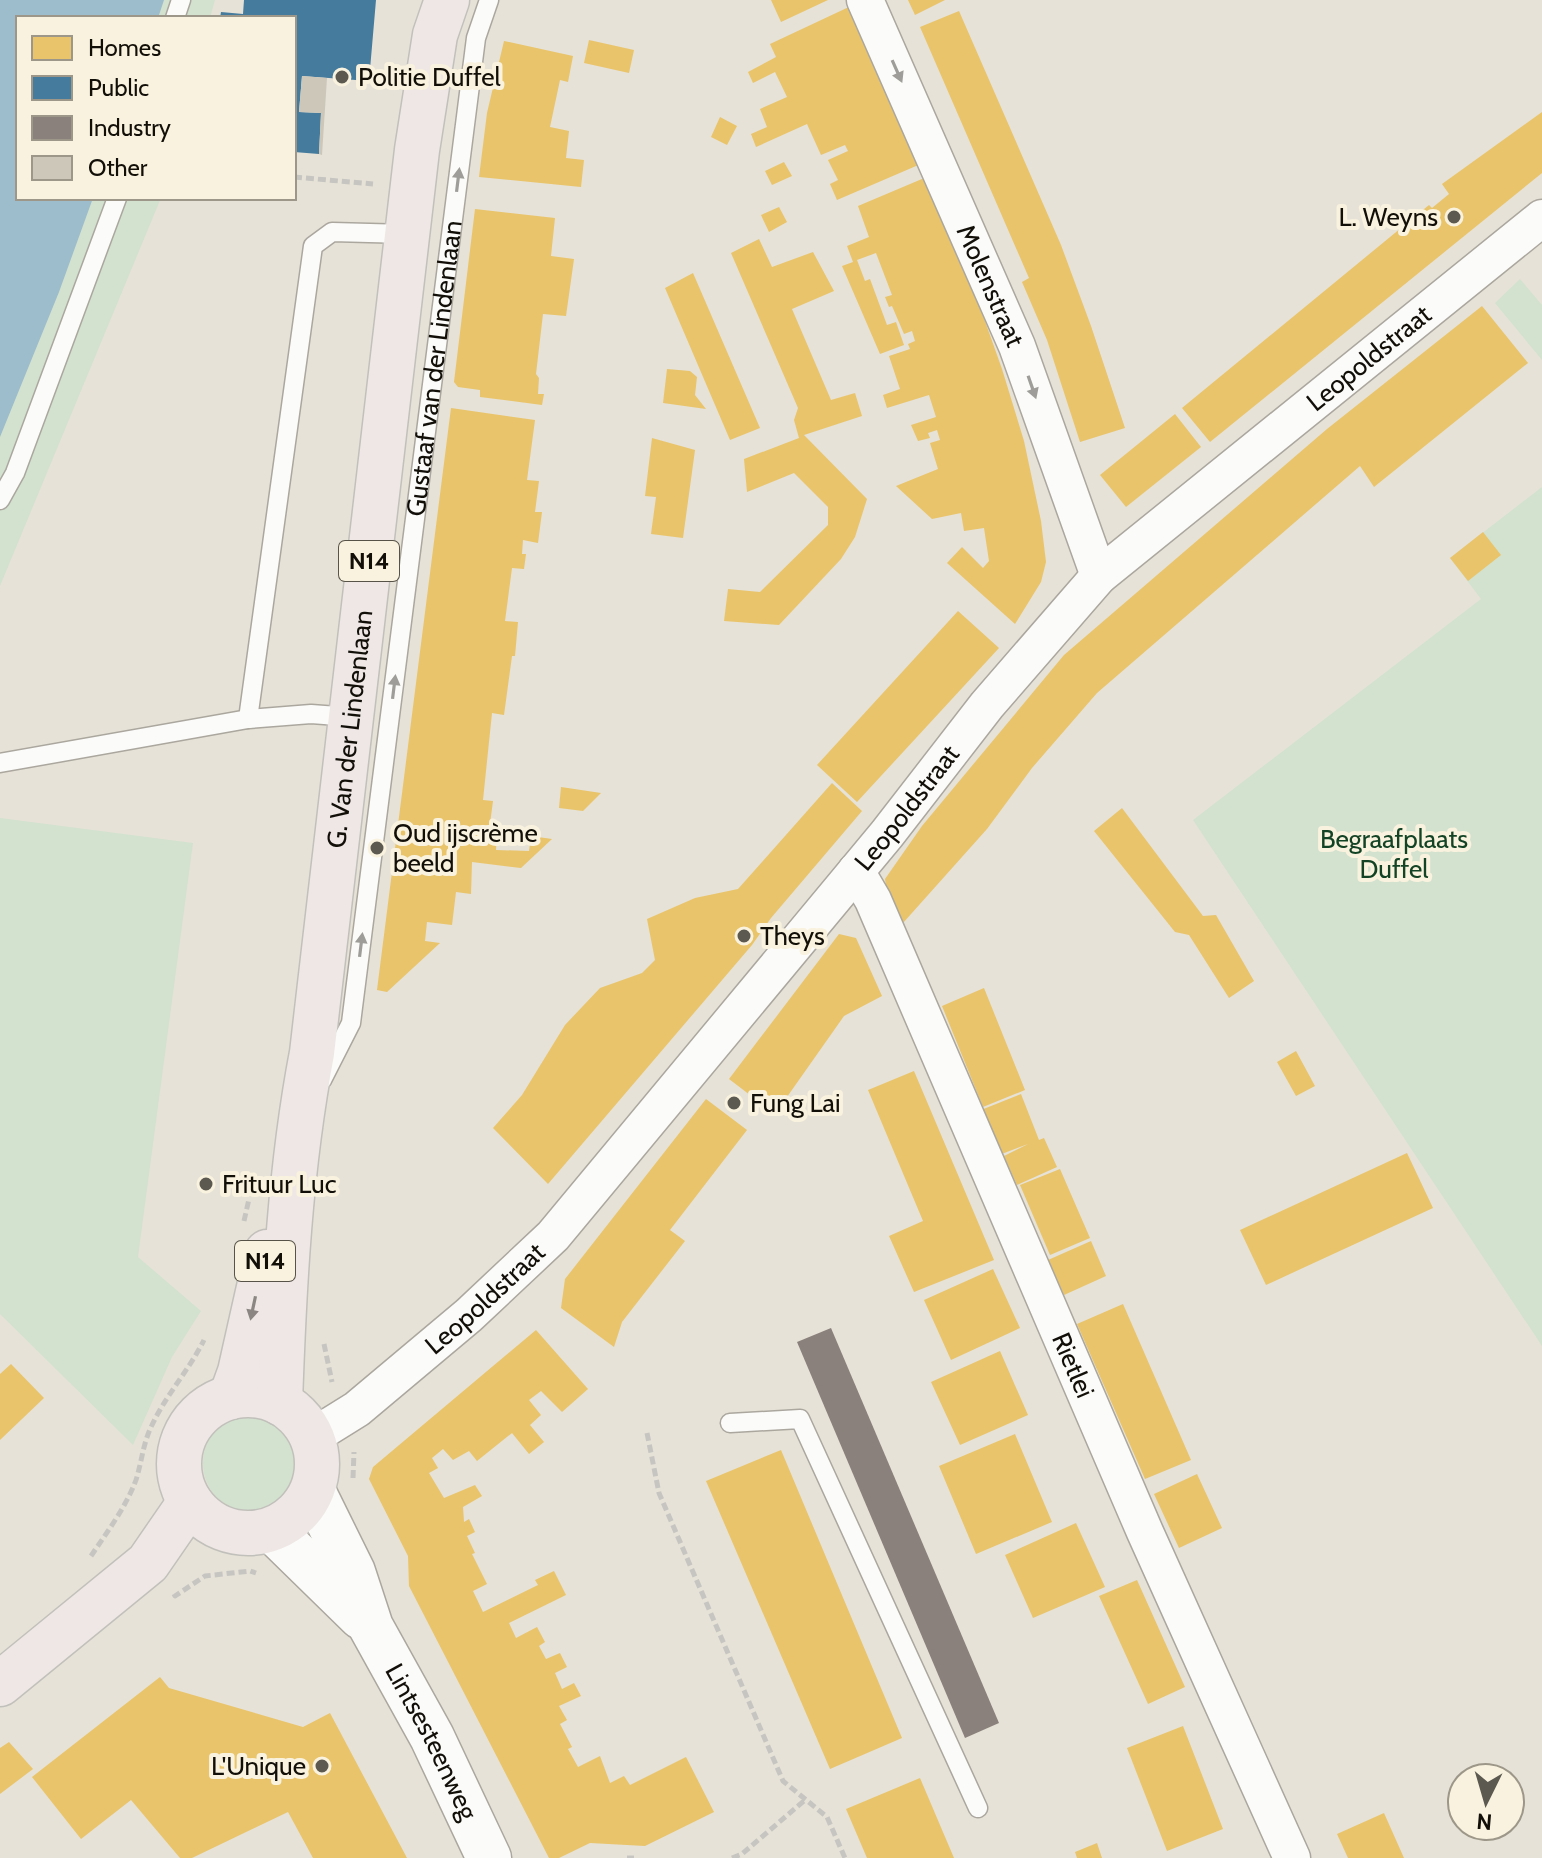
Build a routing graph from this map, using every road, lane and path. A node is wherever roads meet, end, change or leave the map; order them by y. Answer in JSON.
{"nodes":[{"id":1,"x":447,"y":0,"type":"edge"},
{"id":2,"x":489,"y":0,"type":"edge"},
{"id":3,"x":865,"y":0,"type":"edge"},
{"id":4,"x":296,"y":177,"type":"edge"},
{"id":5,"x":379,"y":184,"type":"dead end"},
{"id":6,"x":116,"y":200,"type":"edge"},
{"id":7,"x":1542,"y":218,"type":"edge"},
{"id":8,"x":407,"y":234,"type":"junction"},
{"id":9,"x":0,"y":500,"type":"edge"},
{"id":10,"x":1099,"y":576,"type":"junction"},
{"id":11,"x":351,"y":717,"type":"junction"},
{"id":12,"x":248,"y":719,"type":"junction"},
{"id":13,"x":0,"y":763,"type":"edge"},
{"id":14,"x":856,"y":871,"type":"junction"},
{"id":15,"x":300,"y":1124,"type":"junction"},
{"id":16,"x":210,"y":1327,"type":"dead end"},
{"id":17,"x":324,"y":1342,"type":"dead end"},
{"id":18,"x":231,"y":1397,"type":"junction"},
{"id":19,"x":280,"y":1403,"type":"junction"},
{"id":20,"x":730,"y":1423,"type":"dead end"},
{"id":21,"x":327,"y":1428,"type":"junction"},
{"id":22,"x":647,"y":1433,"type":"dead end"},
{"id":23,"x":313,"y":1491,"type":"junction"},
{"id":24,"x":190,"y":1502,"type":"junction"},
{"id":25,"x":272,"y":1530,"type":"junction"},
{"id":26,"x":226,"y":1531,"type":"junction"},
{"id":27,"x":148,"y":1563,"type":"junction"},
{"id":28,"x":262,"y":1576,"type":"dead end"},
{"id":29,"x":371,"y":1627,"type":"junction"},
{"id":30,"x":0,"y":1684,"type":"edge"},
{"id":31,"x":805,"y":1800,"type":"junction"},
{"id":32,"x":978,"y":1808,"type":"dead end"},
{"id":33,"x":489,"y":1858,"type":"edge"},
{"id":34,"x":627,"y":1858,"type":"edge"},
{"id":35,"x":634,"y":1858,"type":"edge"},
{"id":36,"x":732,"y":1858,"type":"edge"},
{"id":37,"x":845,"y":1858,"type":"edge"},
{"id":38,"x":1292,"y":1858,"type":"edge"}],
"edges":[{"from":1,"to":8,"type":"main road","name":"G. Van der Lindenlaan","number":"N14"},
{"from":15,"to":2,"type":"lane","name":"Gustaaf van der Lindenlaan","number":"N14","one_way":true},
{"from":3,"to":10,"type":"street","name":"Molenstraat","one_way":true},
{"from":4,"to":5,"type":"path"},
{"from":6,"to":9,"type":"lane"},
{"from":7,"to":10,"type":"street","name":"Leopoldstraat"},
{"from":8,"to":11,"type":"main road","name":"G. Van der Lindenlaan","number":"N14"},
{"from":8,"to":12,"type":"lane"},
{"from":10,"to":14,"type":"street","name":"Leopoldstraat"},
{"from":11,"to":12,"type":"lane"},
{"from":11,"to":15,"type":"main road","name":"G. Van der Lindenlaan","number":"N14"},
{"from":12,"to":13,"type":"lane"},
{"from":14,"to":21,"type":"street","name":"Leopoldstraat"},
{"from":14,"to":38,"type":"street","name":"Rietlei"},
{"from":15,"to":18,"type":"main road","number":"N14","one_way":true},
{"from":15,"to":19,"type":"main road","number":"N14"},
{"from":16,"to":27,"type":"path"},
{"from":17,"to":21,"type":"path"},
{"from":18,"to":19,"type":"main road"},
{"from":18,"to":24,"type":"main road"},
{"from":19,"to":21,"type":"main road"},
{"from":20,"to":32,"type":"lane"},
{"from":21,"to":23,"type":"main road"},
{"from":22,"to":31,"type":"path"},
{"from":23,"to":25,"type":"main road"},
{"from":23,"to":29,"type":"street"},
{"from":24,"to":26,"type":"main road"},
{"from":24,"to":27,"type":"main road"},
{"from":25,"to":26,"type":"main road"},
{"from":25,"to":29,"type":"street"},
{"from":26,"to":27,"type":"main road"},
{"from":27,"to":28,"type":"path"},
{"from":27,"to":30,"type":"main road"},
{"from":29,"to":33,"type":"street","name":"Lintsesteenweg"},
{"from":31,"to":36,"type":"path"},
{"from":31,"to":37,"type":"path"},
{"from":34,"to":35,"type":"path"}]}
